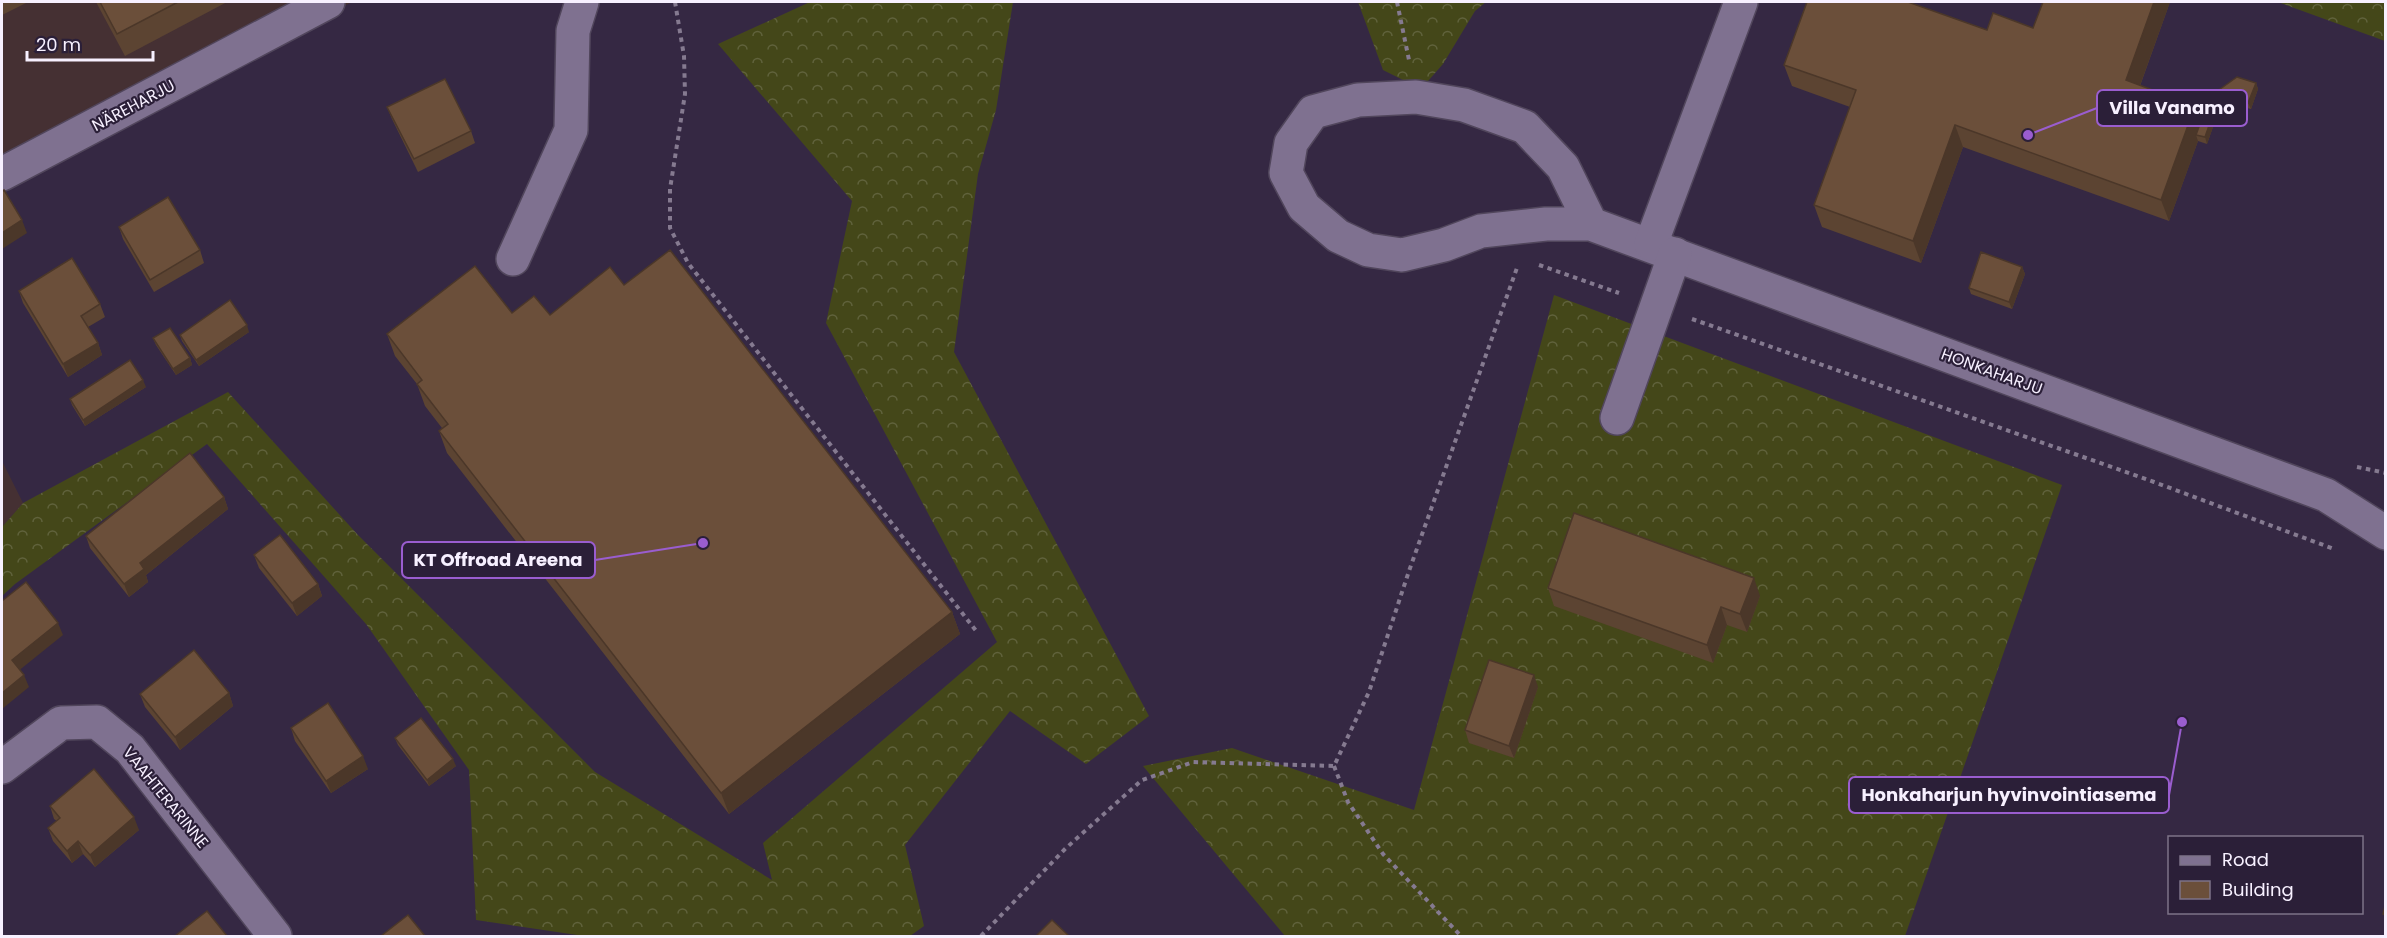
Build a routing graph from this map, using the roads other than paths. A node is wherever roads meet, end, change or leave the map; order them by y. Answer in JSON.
{"nodes":[{"id":1,"x":328,"y":2,"type":"edge"},
{"id":2,"x":582,"y":2,"type":"edge"},
{"id":3,"x":1741,"y":2,"type":"edge"},
{"id":4,"x":2,"y":174,"type":"edge"},
{"id":5,"x":1592,"y":224,"type":"junction"},
{"id":6,"x":1663,"y":249,"type":"junction"},
{"id":7,"x":513,"y":259,"type":"dead end"},
{"id":8,"x":1617,"y":418,"type":"dead end"},
{"id":9,"x":2385,"y":533,"type":"edge"},
{"id":10,"x":2,"y":767,"type":"edge"},
{"id":11,"x":275,"y":936,"type":"edge"}],
"edges":[{"from":1,"to":4,"type":"street","name":"NÄREHARJU"},
{"from":2,"to":7,"type":"street"},
{"from":3,"to":6,"type":"street"},
{"from":5,"to":5,"type":"street","name":"HONKAHARJU"},
{"from":5,"to":6,"type":"street","name":"HONKAHARJU"},
{"from":6,"to":8,"type":"street"},
{"from":6,"to":9,"type":"street","name":"HONKAHARJU"},
{"from":10,"to":11,"type":"street","name":"VAAHTERARINNE"}]}
